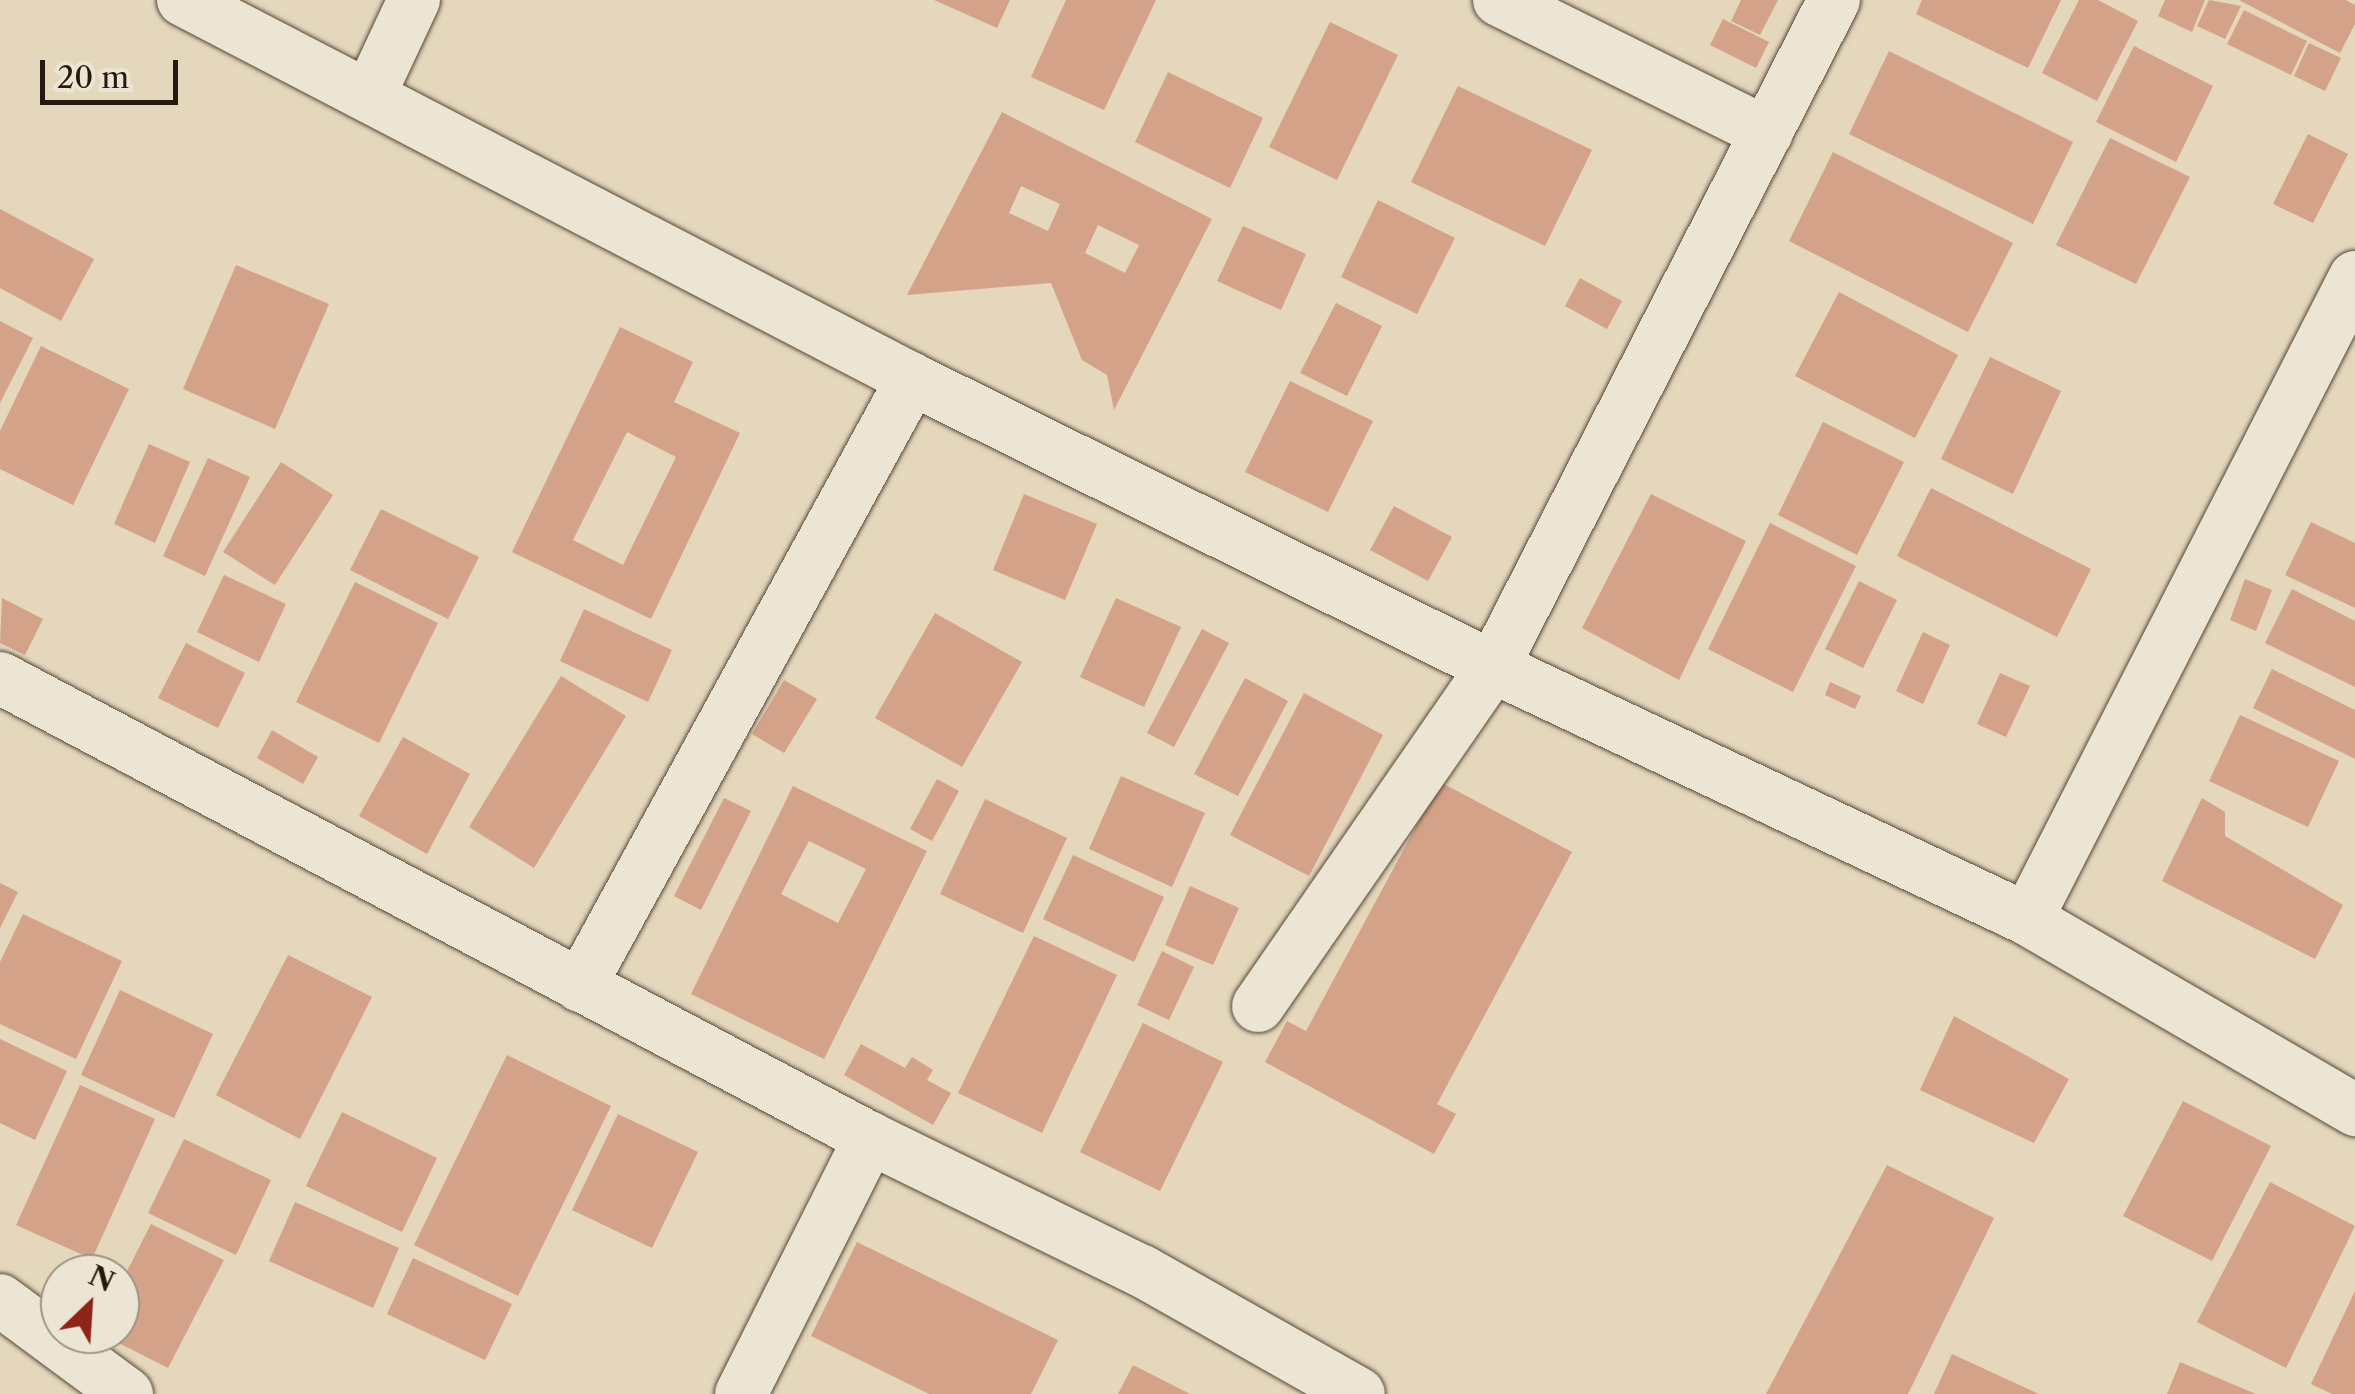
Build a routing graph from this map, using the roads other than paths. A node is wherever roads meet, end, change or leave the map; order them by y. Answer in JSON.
{"nodes":[{"id":1,"x":182,"y":0,"type":"edge"},
{"id":2,"x":414,"y":0,"type":"edge"},
{"id":3,"x":1499,"y":0,"type":"edge"},
{"id":4,"x":1834,"y":0,"type":"edge"},
{"id":5,"x":368,"y":96,"type":"junction"},
{"id":6,"x":1767,"y":133,"type":"junction"},
{"id":7,"x":2355,"y":277,"type":"edge"},
{"id":8,"x":912,"y":379,"type":"junction"},
{"id":9,"x":1494,"y":667,"type":"junction"},
{"id":10,"x":0,"y":678,"type":"edge"},
{"id":11,"x":2026,"y":919,"type":"junction"},
{"id":12,"x":580,"y":986,"type":"junction"},
{"id":13,"x":1258,"y":1006,"type":"dead end"},
{"id":14,"x":2355,"y":1110,"type":"edge"},
{"id":15,"x":870,"y":1138,"type":"junction"},
{"id":16,"x":0,"y":1300,"type":"edge"},
{"id":17,"x":128,"y":1394,"type":"edge"},
{"id":18,"x":741,"y":1394,"type":"edge"},
{"id":19,"x":1358,"y":1394,"type":"edge"}],
"edges":[{"from":1,"to":5,"type":"street"},
{"from":2,"to":5,"type":"street"},
{"from":3,"to":6,"type":"street"},
{"from":4,"to":6,"type":"street"},
{"from":5,"to":8,"type":"street"},
{"from":6,"to":9,"type":"street"},
{"from":7,"to":11,"type":"street"},
{"from":8,"to":9,"type":"street"},
{"from":8,"to":12,"type":"street"},
{"from":9,"to":11,"type":"street"},
{"from":9,"to":13,"type":"street"},
{"from":10,"to":12,"type":"street"},
{"from":11,"to":14,"type":"street"},
{"from":12,"to":15,"type":"street"},
{"from":15,"to":18,"type":"street"},
{"from":15,"to":19,"type":"street"},
{"from":16,"to":17,"type":"street"}]}
